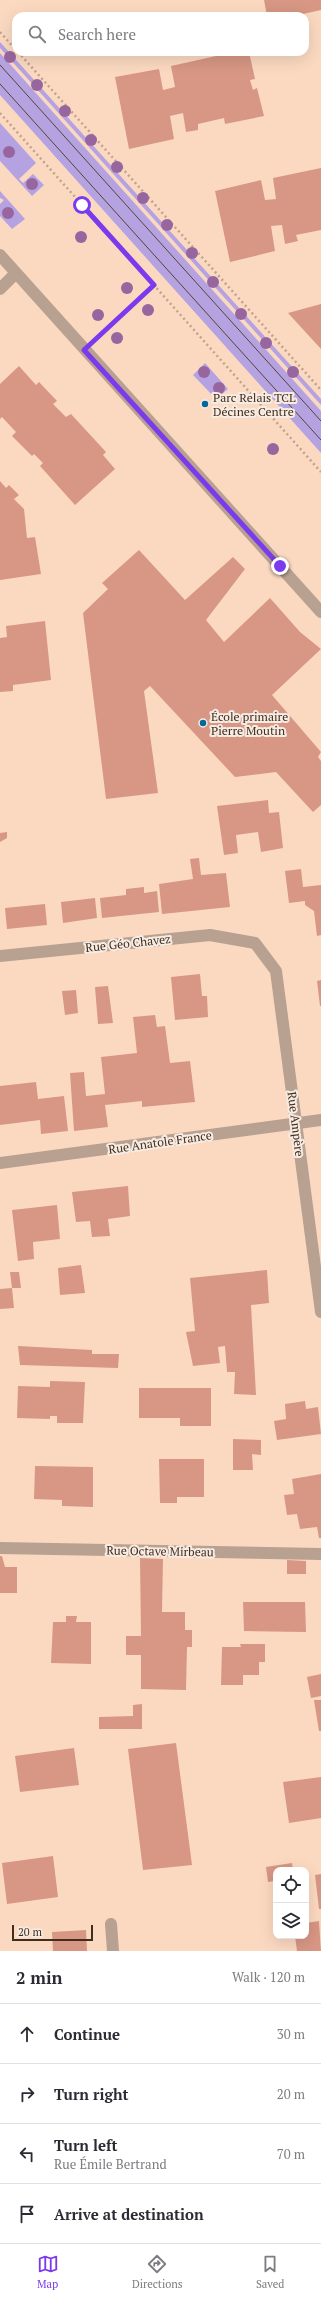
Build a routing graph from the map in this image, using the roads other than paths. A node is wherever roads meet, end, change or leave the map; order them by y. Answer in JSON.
{"nodes":[{"id":1,"x":2,"y":263,"type":"edge"},
{"id":2,"x":15,"y":274,"type":"junction"},
{"id":3,"x":0,"y":289,"type":"edge"},
{"id":4,"x":321,"y":612,"type":"edge"},
{"id":5,"x":255,"y":943,"type":"joint"},
{"id":6,"x":0,"y":956,"type":"edge"},
{"id":7,"x":321,"y":1120,"type":"edge"},
{"id":8,"x":295,"y":1123,"type":"junction"},
{"id":9,"x":0,"y":1163,"type":"edge"},
{"id":10,"x":319,"y":1284,"type":"edge"},
{"id":11,"x":321,"y":1312,"type":"edge"},
{"id":12,"x":0,"y":1548,"type":"edge"},
{"id":13,"x":321,"y":1554,"type":"edge"},
{"id":14,"x":111,"y":1924,"type":"dead end"},
{"id":15,"x":113,"y":1951,"type":"edge"}],
"edges":[{"from":1,"to":2,"type":"street"},
{"from":2,"to":3,"type":"street"},
{"from":2,"to":4,"type":"street"},
{"from":5,"to":6,"type":"street","name":"Rue Géo Chavez"},
{"from":5,"to":8,"type":"street","name":"Rue Ampère"},
{"from":7,"to":8,"type":"street","name":"Rue Anatole France"},
{"from":8,"to":9,"type":"street","name":"Rue Anatole France"},
{"from":8,"to":10,"type":"street","name":"Rue Ampère"},
{"from":10,"to":11,"type":"street","name":"Rue Ampère"},
{"from":12,"to":13,"type":"street","name":"Rue Octave Mirbeau"},
{"from":14,"to":15,"type":"street"}]}
